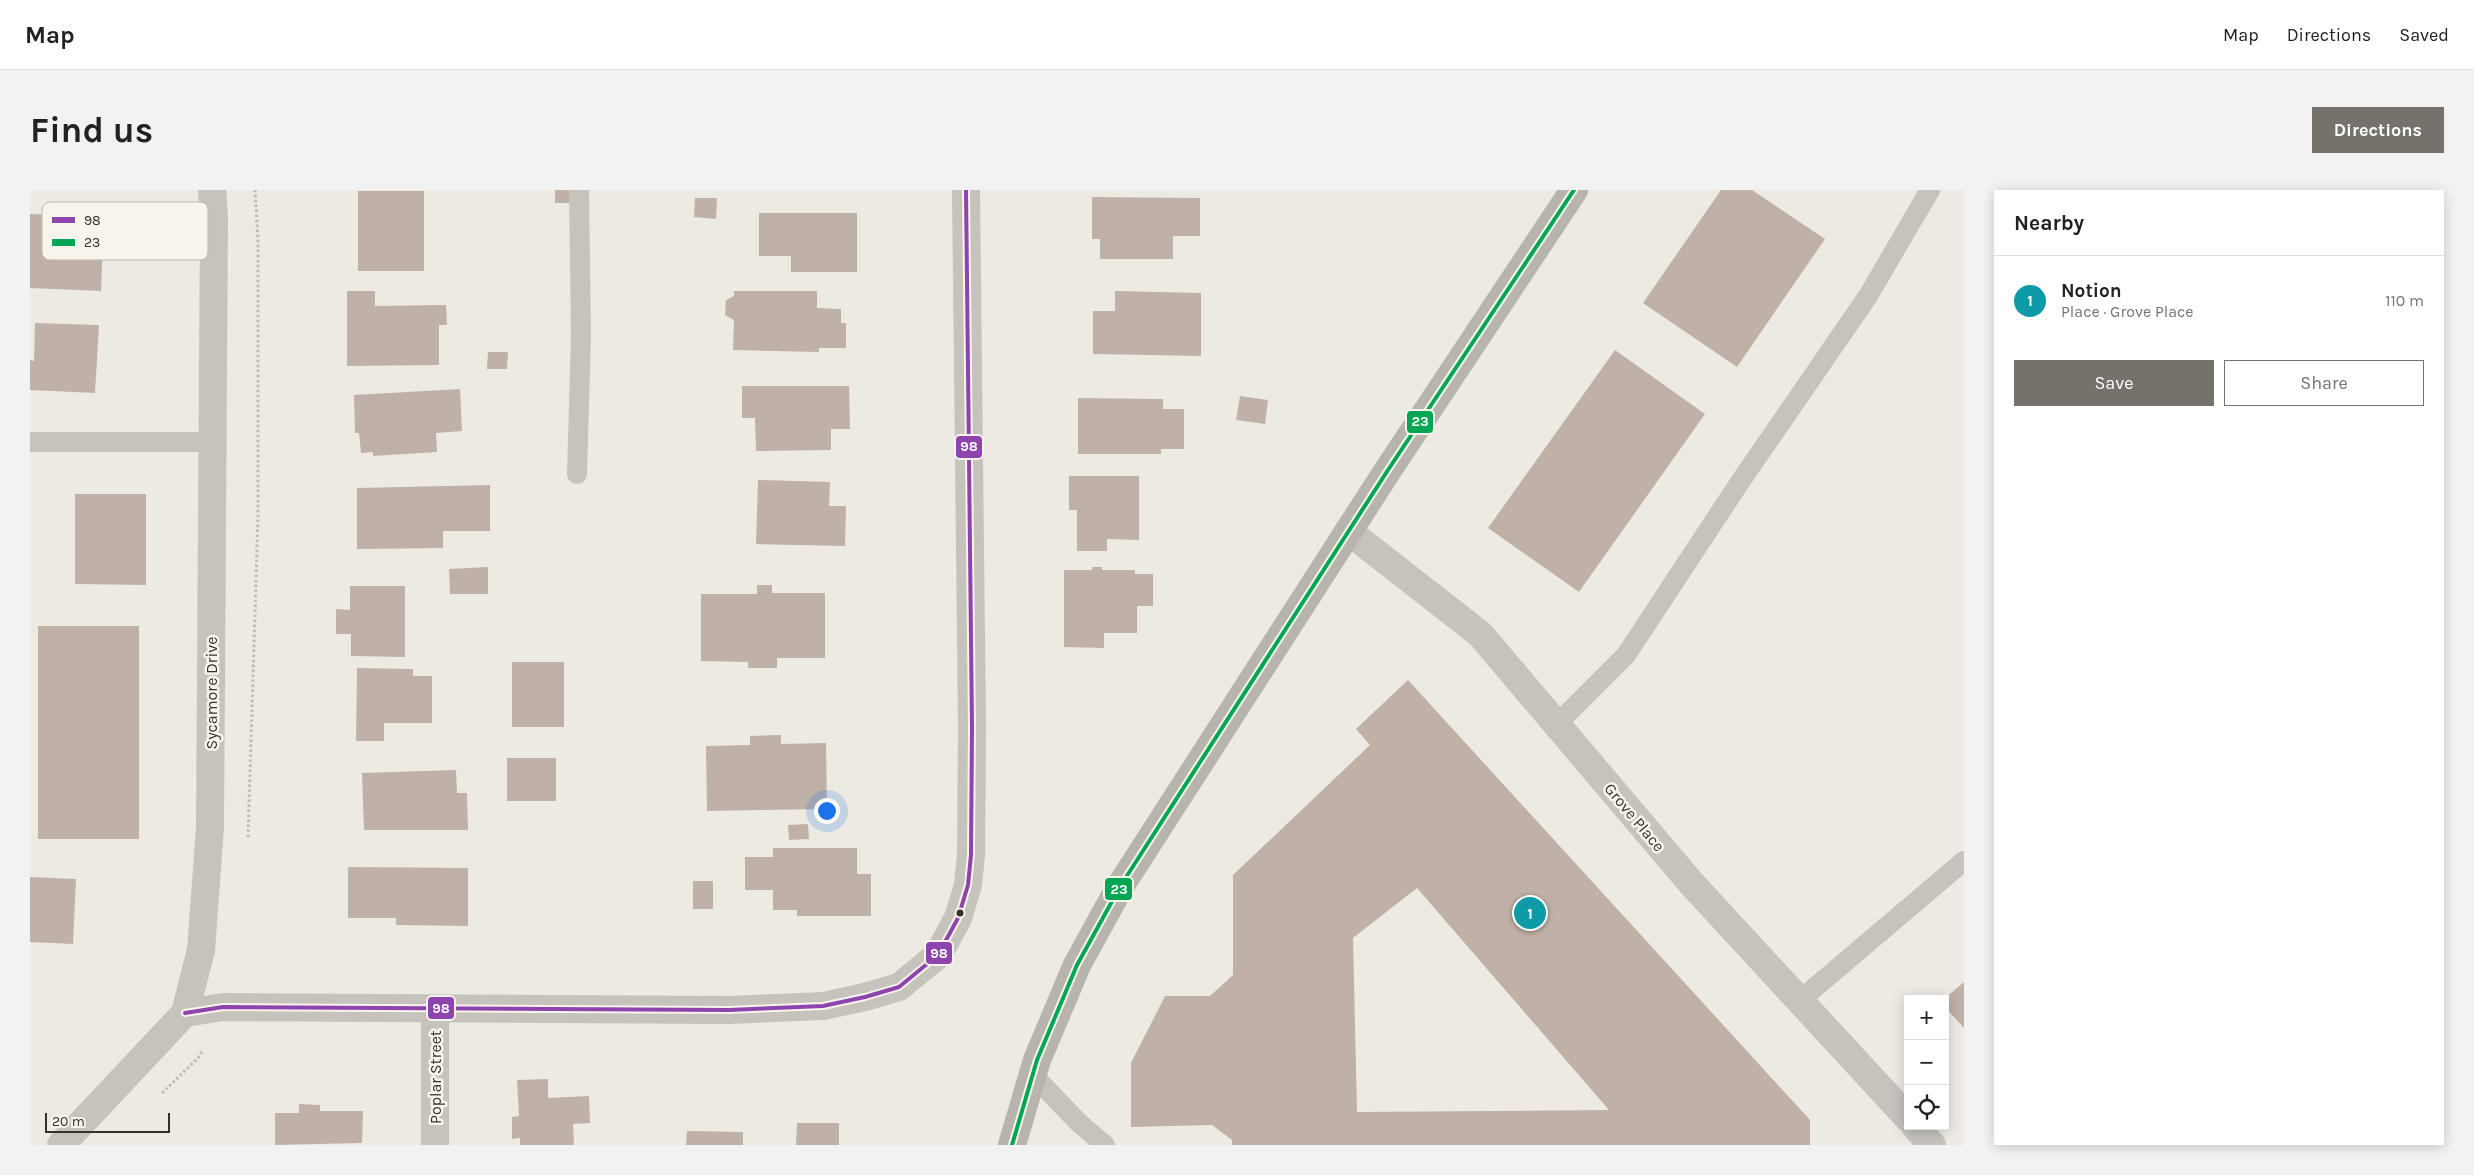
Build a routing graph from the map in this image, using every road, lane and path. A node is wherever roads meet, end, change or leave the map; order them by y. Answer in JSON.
{"nodes":[{"id":1,"x":212,"y":190,"type":"edge"},
{"id":2,"x":579,"y":190,"type":"edge"},
{"id":3,"x":966,"y":190,"type":"edge"},
{"id":4,"x":1574,"y":190,"type":"edge"},
{"id":5,"x":1930,"y":190,"type":"edge"},
{"id":6,"x":30,"y":442,"type":"edge"},
{"id":7,"x":213,"y":442,"type":"junction"},
{"id":8,"x":577,"y":474,"type":"dead end"},
{"id":9,"x":1348,"y":531,"type":"junction"},
{"id":10,"x":1557,"y":724,"type":"junction"},
{"id":11,"x":1964,"y":861,"type":"edge"},
{"id":12,"x":1799,"y":1000,"type":"junction"},
{"id":13,"x":435,"y":1010,"type":"junction"},
{"id":14,"x":185,"y":1013,"type":"junction"},
{"id":15,"x":1033,"y":1075,"type":"junction"},
{"id":16,"x":1904,"y":1114,"type":"edge"},
{"id":17,"x":1919,"y":1130,"type":"edge"},
{"id":18,"x":61,"y":1145,"type":"edge"},
{"id":19,"x":434,"y":1145,"type":"edge"},
{"id":20,"x":1012,"y":1145,"type":"edge"},
{"id":21,"x":1105,"y":1145,"type":"edge"},
{"id":22,"x":1932,"y":1145,"type":"edge"}],
"edges":[{"from":1,"to":7,"type":"street","name":"Sycamore Drive"},
{"from":2,"to":8,"type":"lane"},
{"from":3,"to":13,"type":"street"},
{"from":4,"to":9,"type":"main road"},
{"from":5,"to":10,"type":"lane"},
{"from":6,"to":7,"type":"lane"},
{"from":7,"to":14,"type":"street","name":"Sycamore Drive"},
{"from":9,"to":10,"type":"street","name":"Grove Place"},
{"from":9,"to":15,"type":"main road"},
{"from":10,"to":12,"type":"street","name":"Grove Place"},
{"from":11,"to":12,"type":"lane"},
{"from":12,"to":16,"type":"street","name":"Grove Place"},
{"from":13,"to":14,"type":"street"},
{"from":13,"to":19,"type":"street","name":"Poplar Street"},
{"from":14,"to":18,"type":"street","name":"Sycamore Drive"},
{"from":15,"to":20,"type":"main road"},
{"from":15,"to":21,"type":"lane"},
{"from":17,"to":22,"type":"street"}]}
